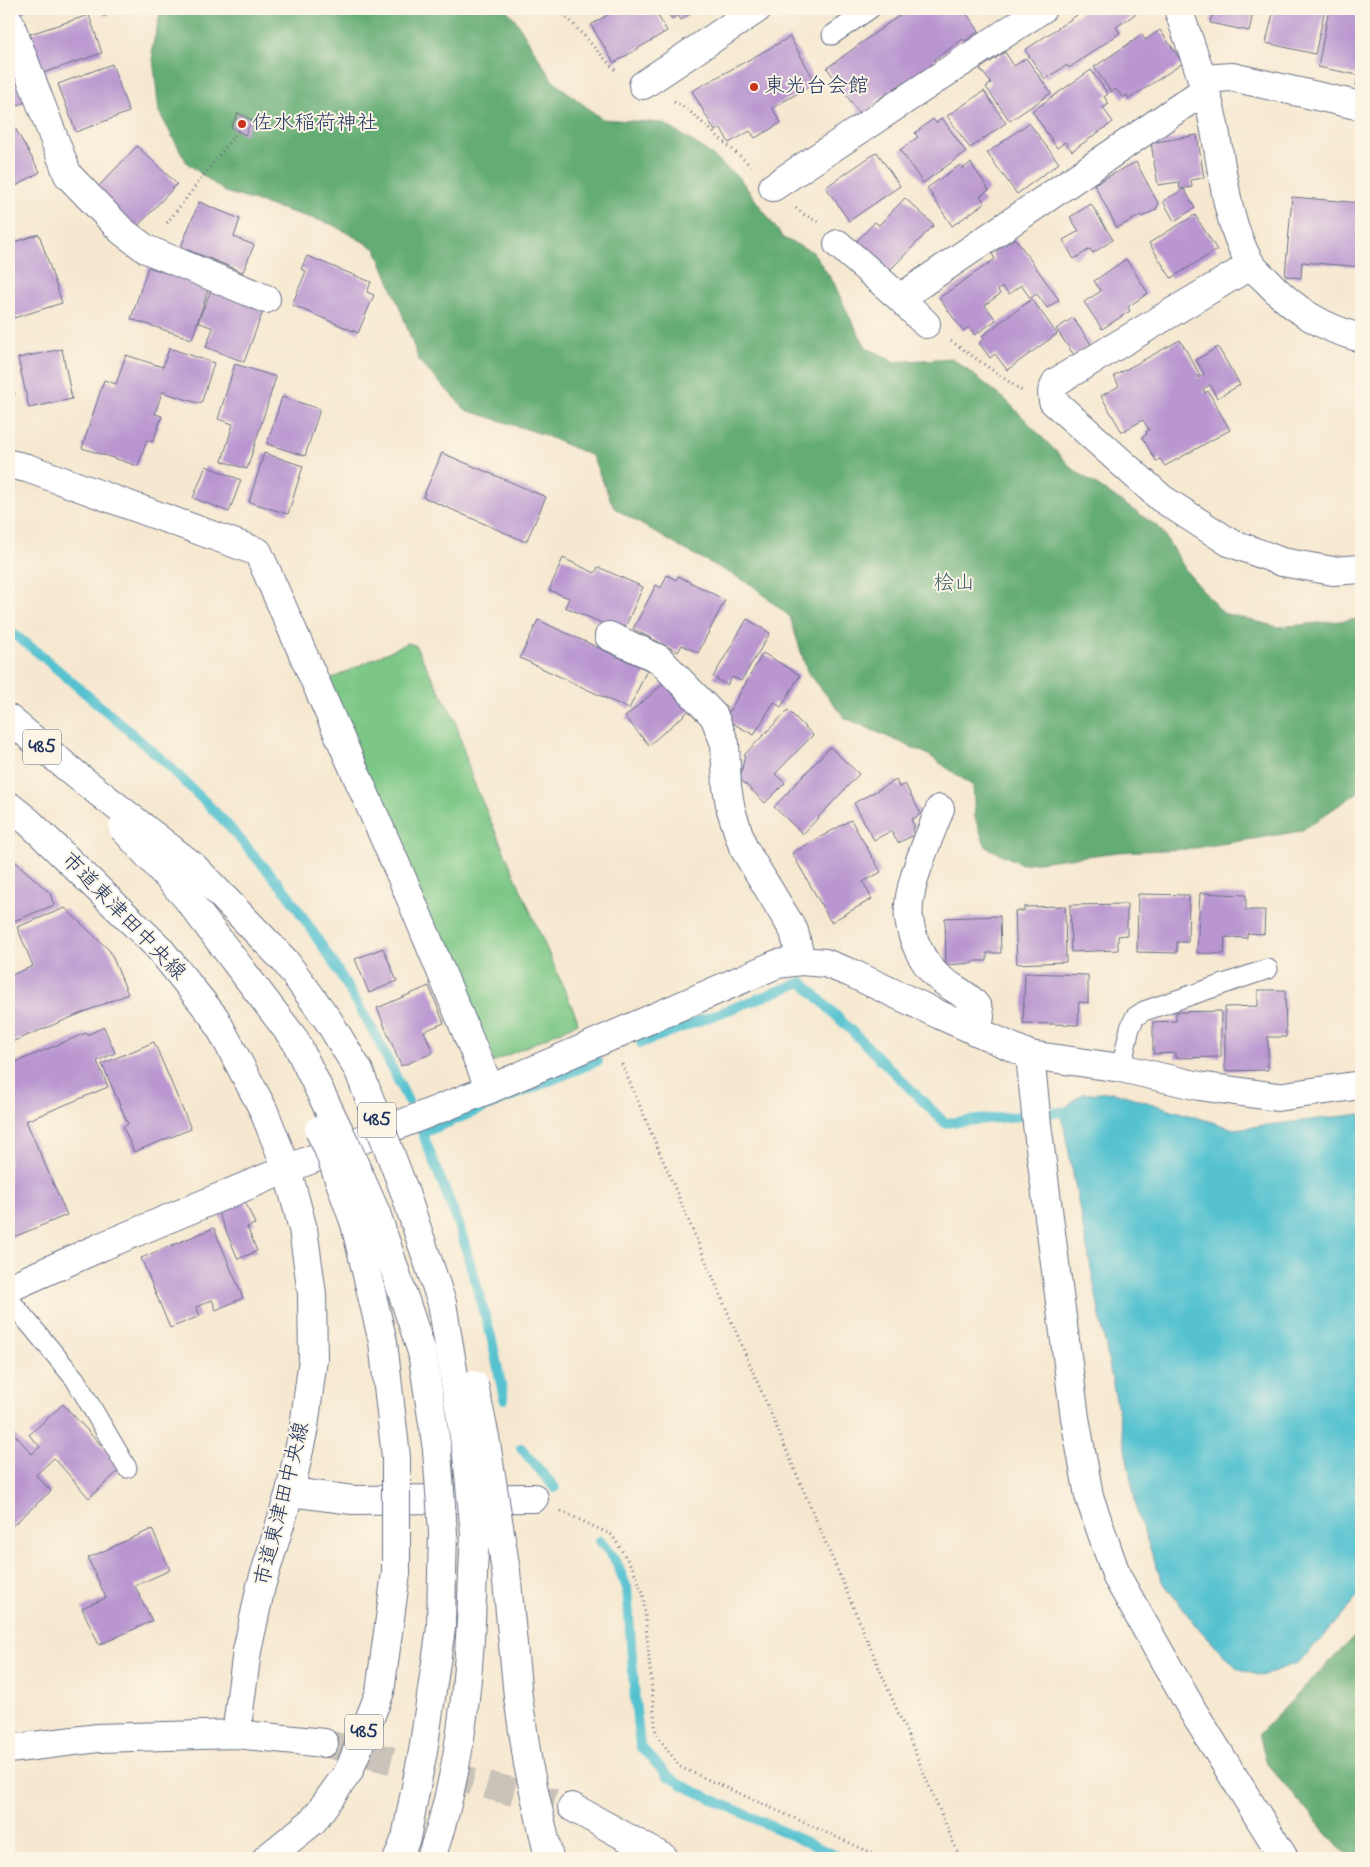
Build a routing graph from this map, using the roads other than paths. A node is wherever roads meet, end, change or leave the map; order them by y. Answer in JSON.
{"nodes":[{"id":1,"x":756,"y":9,"type":"edge"},
{"id":2,"x":870,"y":9,"type":"edge"},
{"id":3,"x":1178,"y":9,"type":"edge"},
{"id":4,"x":1026,"y":13,"type":"edge"},
{"id":5,"x":9,"y":21,"type":"edge"},
{"id":6,"x":832,"y":35,"type":"dead end"},
{"id":7,"x":1204,"y":84,"type":"junction"},
{"id":8,"x":643,"y":85,"type":"road end"},
{"id":9,"x":1361,"y":106,"type":"edge"},
{"id":10,"x":773,"y":186,"type":"road end"},
{"id":11,"x":838,"y":244,"type":"dead end"},
{"id":12,"x":1251,"y":265,"type":"junction"},
{"id":13,"x":266,"y":298,"type":"dead end"},
{"id":14,"x":900,"y":298,"type":"junction"},
{"id":15,"x":926,"y":324,"type":"road end"},
{"id":16,"x":1361,"y":338,"type":"edge"},
{"id":17,"x":9,"y":464,"type":"edge"},
{"id":18,"x":1361,"y":569,"type":"edge"},
{"id":19,"x":609,"y":636,"type":"dead end"},
{"id":20,"x":9,"y":719,"type":"edge"},
{"id":21,"x":75,"y":774,"type":"junction"},
{"id":22,"x":9,"y":806,"type":"edge"},
{"id":23,"x":940,"y":809,"type":"dead end"},
{"id":24,"x":186,"y":897,"type":"junction"},
{"id":25,"x":801,"y":961,"type":"junction"},
{"id":26,"x":1268,"y":969,"type":"dead end"},
{"id":27,"x":975,"y":1031,"type":"junction"},
{"id":28,"x":1030,"y":1055,"type":"junction"},
{"id":29,"x":1121,"y":1068,"type":"junction"},
{"id":30,"x":359,"y":1071,"type":"junction"},
{"id":31,"x":1361,"y":1085,"type":"edge"},
{"id":32,"x":490,"y":1089,"type":"junction"},
{"id":33,"x":288,"y":1169,"type":"junction"},
{"id":34,"x":9,"y":1288,"type":"edge"},
{"id":35,"x":9,"y":1299,"type":"edge"},
{"id":36,"x":127,"y":1468,"type":"dead end"},
{"id":37,"x":290,"y":1492,"type":"junction"},
{"id":38,"x":534,"y":1498,"type":"road end"},
{"id":39,"x":236,"y":1734,"type":"junction"},
{"id":40,"x":324,"y":1743,"type":"tunnel mouth"},
{"id":41,"x":9,"y":1749,"type":"edge"},
{"id":42,"x":572,"y":1807,"type":"tunnel mouth"},
{"id":43,"x":267,"y":1858,"type":"edge"},
{"id":44,"x":398,"y":1858,"type":"edge"},
{"id":45,"x":431,"y":1858,"type":"edge"},
{"id":46,"x":549,"y":1858,"type":"edge"},
{"id":47,"x":664,"y":1858,"type":"edge"},
{"id":48,"x":1284,"y":1858,"type":"edge"}],
"edges":[{"from":1,"to":8,"type":"main road"},
{"from":2,"to":6,"type":"lane"},
{"from":3,"to":7,"type":"main road"},
{"from":4,"to":10,"type":"main road"},
{"from":5,"to":13,"type":"main road"},
{"from":7,"to":9,"type":"main road"},
{"from":7,"to":12,"type":"main road"},
{"from":7,"to":14,"type":"main road"},
{"from":11,"to":14,"type":"main road"},
{"from":12,"to":16,"type":"main road"},
{"from":12,"to":18,"type":"main road"},
{"from":14,"to":15,"type":"main road"},
{"from":17,"to":32,"type":"main road"},
{"from":19,"to":25,"type":"main road"},
{"from":20,"to":21,"type":"main road","number":"485"},
{"from":21,"to":24,"type":"main road","number":"485","bridge":true},
{"from":21,"to":30,"type":"main road","number":"485","bridge":true},
{"from":22,"to":33,"type":"main road","name":"市道東津田中央線"},
{"from":23,"to":27,"type":"main road"},
{"from":24,"to":43,"type":"main road","number":"485","bridge":true},
{"from":24,"to":44,"type":"main road","number":"485","bridge":true},
{"from":25,"to":27,"type":"main road"},
{"from":25,"to":32,"type":"main road"},
{"from":26,"to":29,"type":"lane"},
{"from":27,"to":28,"type":"main road"},
{"from":28,"to":29,"type":"main road"},
{"from":28,"to":48,"type":"main road"},
{"from":29,"to":31,"type":"main road"},
{"from":30,"to":45,"type":"main road","number":"485","bridge":true},
{"from":30,"to":46,"type":"main road","number":"485","bridge":true},
{"from":32,"to":33,"type":"main road"},
{"from":33,"to":34,"type":"main road"},
{"from":33,"to":37,"type":"main road","name":"市道東津田中央線"},
{"from":35,"to":36,"type":"lane"},
{"from":37,"to":38,"type":"main road"},
{"from":37,"to":39,"type":"main road","name":"市道東津田中央線"},
{"from":39,"to":40,"type":"main road"},
{"from":39,"to":41,"type":"main road"},
{"from":42,"to":47,"type":"main road"}]}
